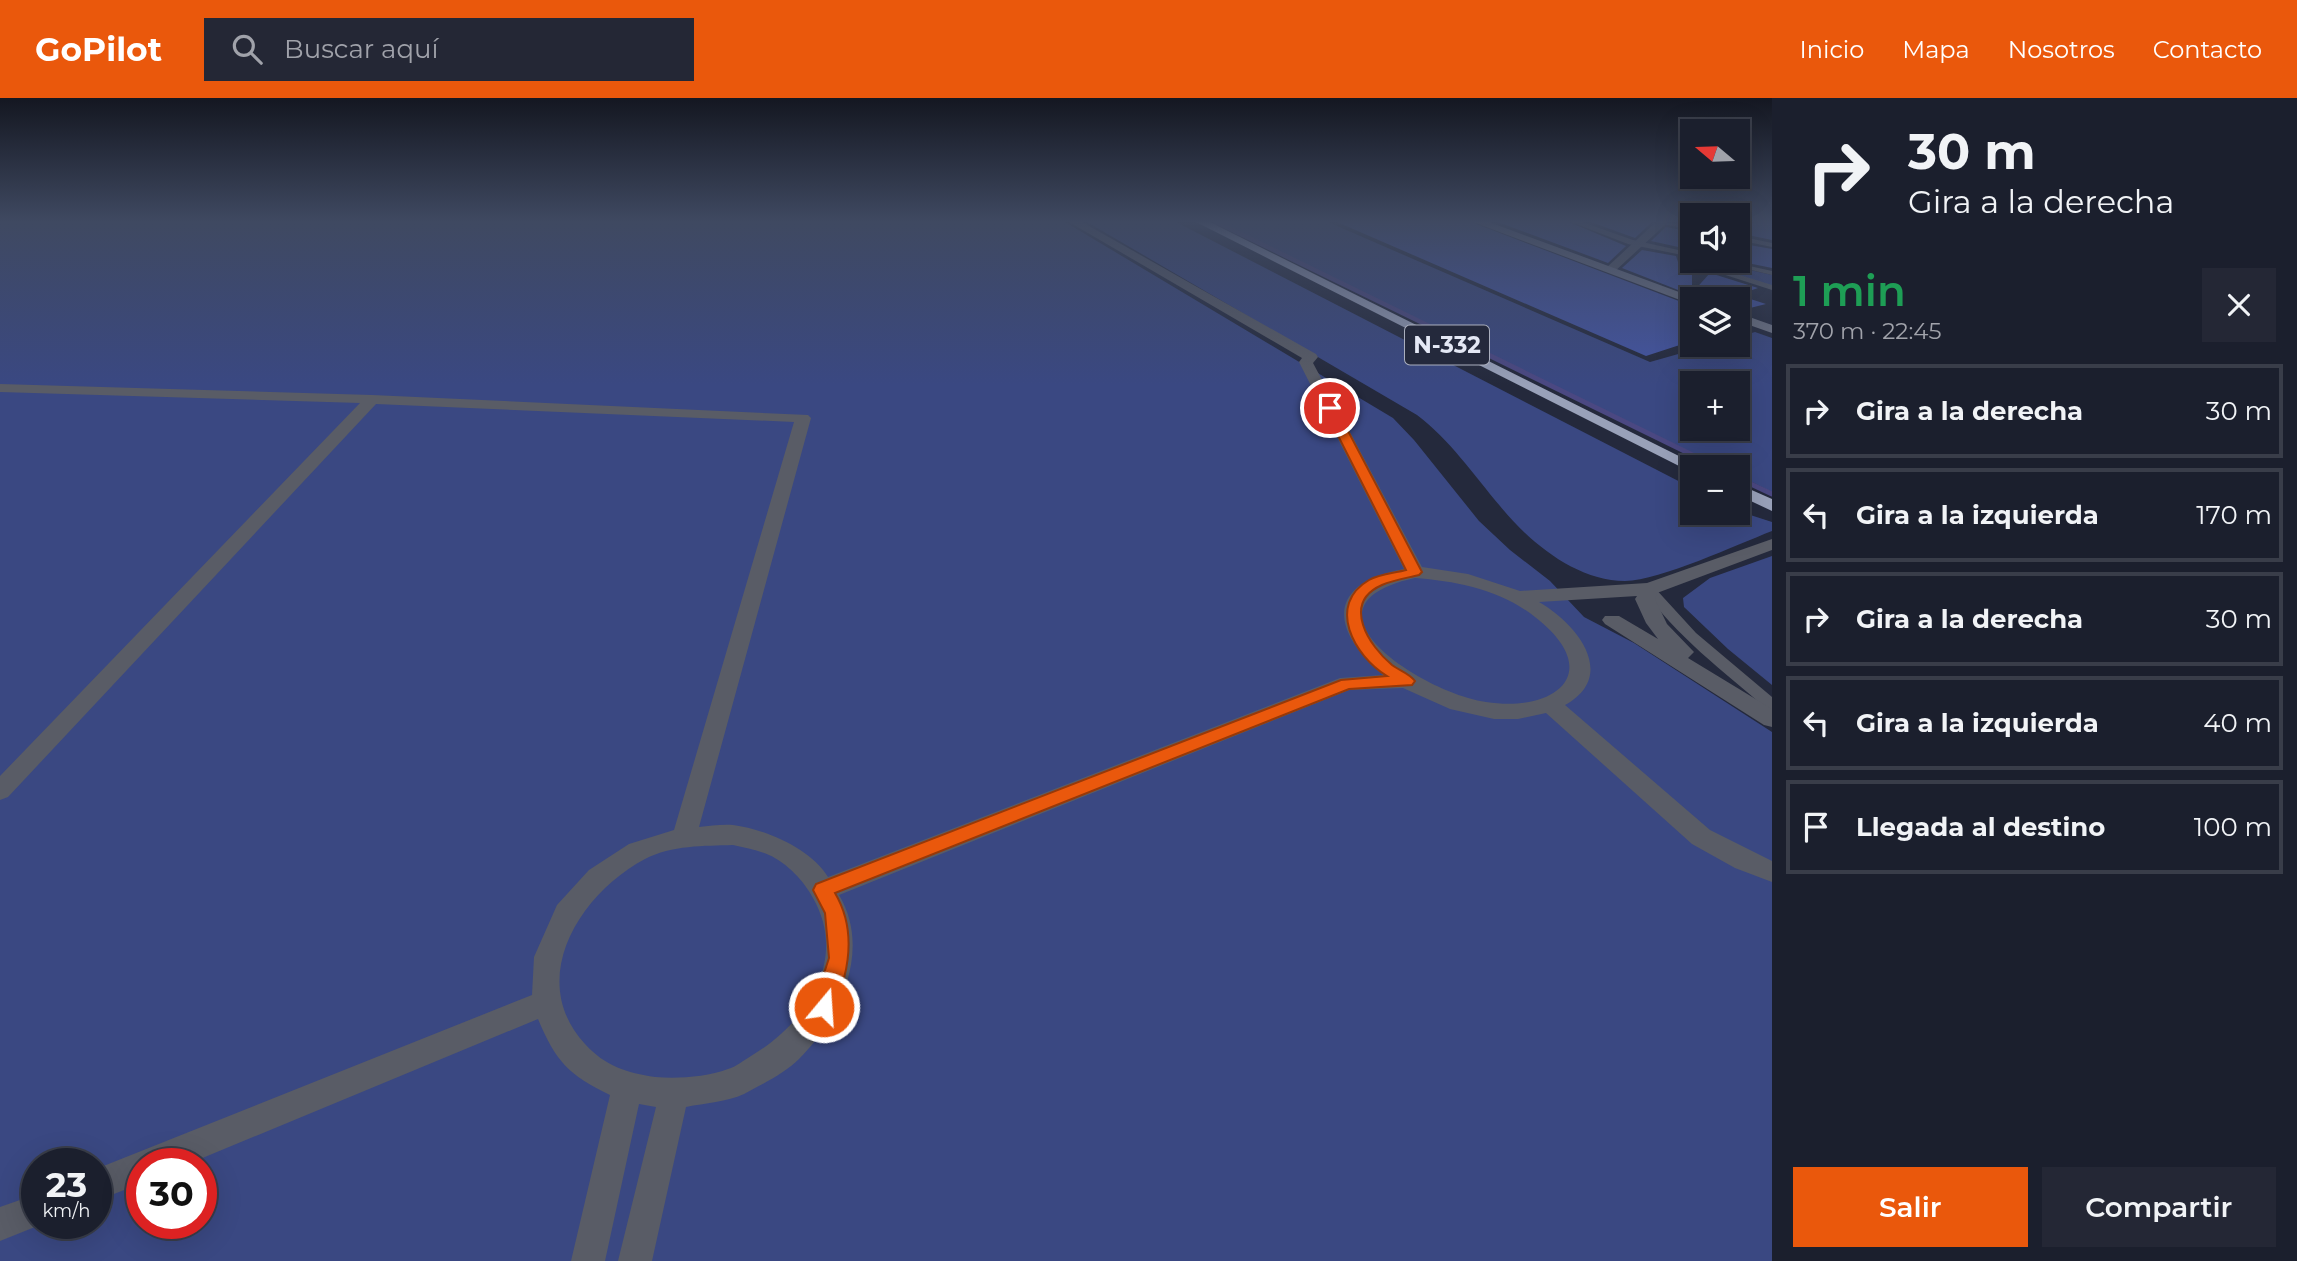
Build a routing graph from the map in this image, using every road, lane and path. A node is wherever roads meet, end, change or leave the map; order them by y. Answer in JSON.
{"nodes":[{"id":1,"x":1169,"y":276,"type":"edge"},
{"id":2,"x":1310,"y":276,"type":"edge"},
{"id":3,"x":1627,"y":276,"type":"edge"},
{"id":4,"x":1738,"y":276,"type":"edge"},
{"id":5,"x":1772,"y":288,"type":"edge"},
{"id":6,"x":1680,"y":296,"type":"edge"},
{"id":7,"x":1750,"y":322,"type":"edge"},
{"id":8,"x":1772,"y":330,"type":"edge"},
{"id":9,"x":0,"y":388,"type":"edge"},
{"id":10,"x":372,"y":399,"type":"junction"},
{"id":11,"x":1680,"y":461,"type":"edge"},
{"id":12,"x":1750,"y":495,"type":"edge"},
{"id":13,"x":1772,"y":506,"type":"edge"},
{"id":14,"x":1772,"y":544,"type":"edge"},
{"id":15,"x":1415,"y":572,"type":"junction"},
{"id":16,"x":1582,"y":595,"type":"junction"},
{"id":17,"x":1517,"y":597,"type":"junction"},
{"id":18,"x":1650,"y":605,"type":"junction"},
{"id":19,"x":1550,"y":618,"type":"junction"},
{"id":20,"x":1373,"y":655,"type":"junction"},
{"id":21,"x":1407,"y":681,"type":"junction"},
{"id":22,"x":1347,"y":683,"type":"junction"},
{"id":23,"x":1741,"y":698,"type":"junction"},
{"id":24,"x":1772,"y":705,"type":"edge"},
{"id":25,"x":1552,"y":706,"type":"junction"},
{"id":26,"x":1772,"y":719,"type":"edge"},
{"id":27,"x":0,"y":791,"type":"edge"},
{"id":28,"x":684,"y":837,"type":"junction"},
{"id":29,"x":1772,"y":872,"type":"edge"},
{"id":30,"x":822,"y":890,"type":"junction"},
{"id":31,"x":546,"y":1003,"type":"junction"},
{"id":32,"x":627,"y":1088,"type":"junction"},
{"id":33,"x":674,"y":1094,"type":"junction"},
{"id":34,"x":188,"y":1148,"type":"edge"},
{"id":35,"x":21,"y":1216,"type":"edge"},
{"id":36,"x":0,"y":1224,"type":"edge"},
{"id":37,"x":588,"y":1261,"type":"edge"},
{"id":38,"x":635,"y":1261,"type":"edge"}],
"edges":[{"from":1,"to":15,"type":"street"},
{"from":2,"to":11,"type":"highway","number":"N-332"},
{"from":3,"to":6,"type":"street"},
{"from":4,"to":5,"type":"lane"},
{"from":7,"to":8,"type":"street"},
{"from":9,"to":10,"type":"street"},
{"from":10,"to":27,"type":"street"},
{"from":10,"to":28,"type":"street"},
{"from":12,"to":13,"type":"highway"},
{"from":14,"to":18,"type":"street"},
{"from":15,"to":17,"type":"street"},
{"from":15,"to":20,"type":"street"},
{"from":16,"to":17,"type":"street"},
{"from":16,"to":18,"type":"street"},
{"from":16,"to":19,"type":"street"},
{"from":17,"to":19,"type":"street"},
{"from":18,"to":23,"type":"street"},
{"from":18,"to":23,"type":"street"},
{"from":18,"to":24,"type":"lane"},
{"from":19,"to":25,"type":"street"},
{"from":20,"to":21,"type":"street"},
{"from":20,"to":22,"type":"street"},
{"from":21,"to":22,"type":"street"},
{"from":21,"to":25,"type":"street"},
{"from":22,"to":30,"type":"street"},
{"from":23,"to":26,"type":"street"},
{"from":25,"to":29,"type":"street"},
{"from":28,"to":30,"type":"street"},
{"from":28,"to":31,"type":"street"},
{"from":30,"to":33,"type":"street"},
{"from":31,"to":32,"type":"street"},
{"from":31,"to":34,"type":"street"},
{"from":32,"to":33,"type":"street"},
{"from":32,"to":37,"type":"street"},
{"from":33,"to":38,"type":"street"},
{"from":35,"to":36,"type":"street"}]}
